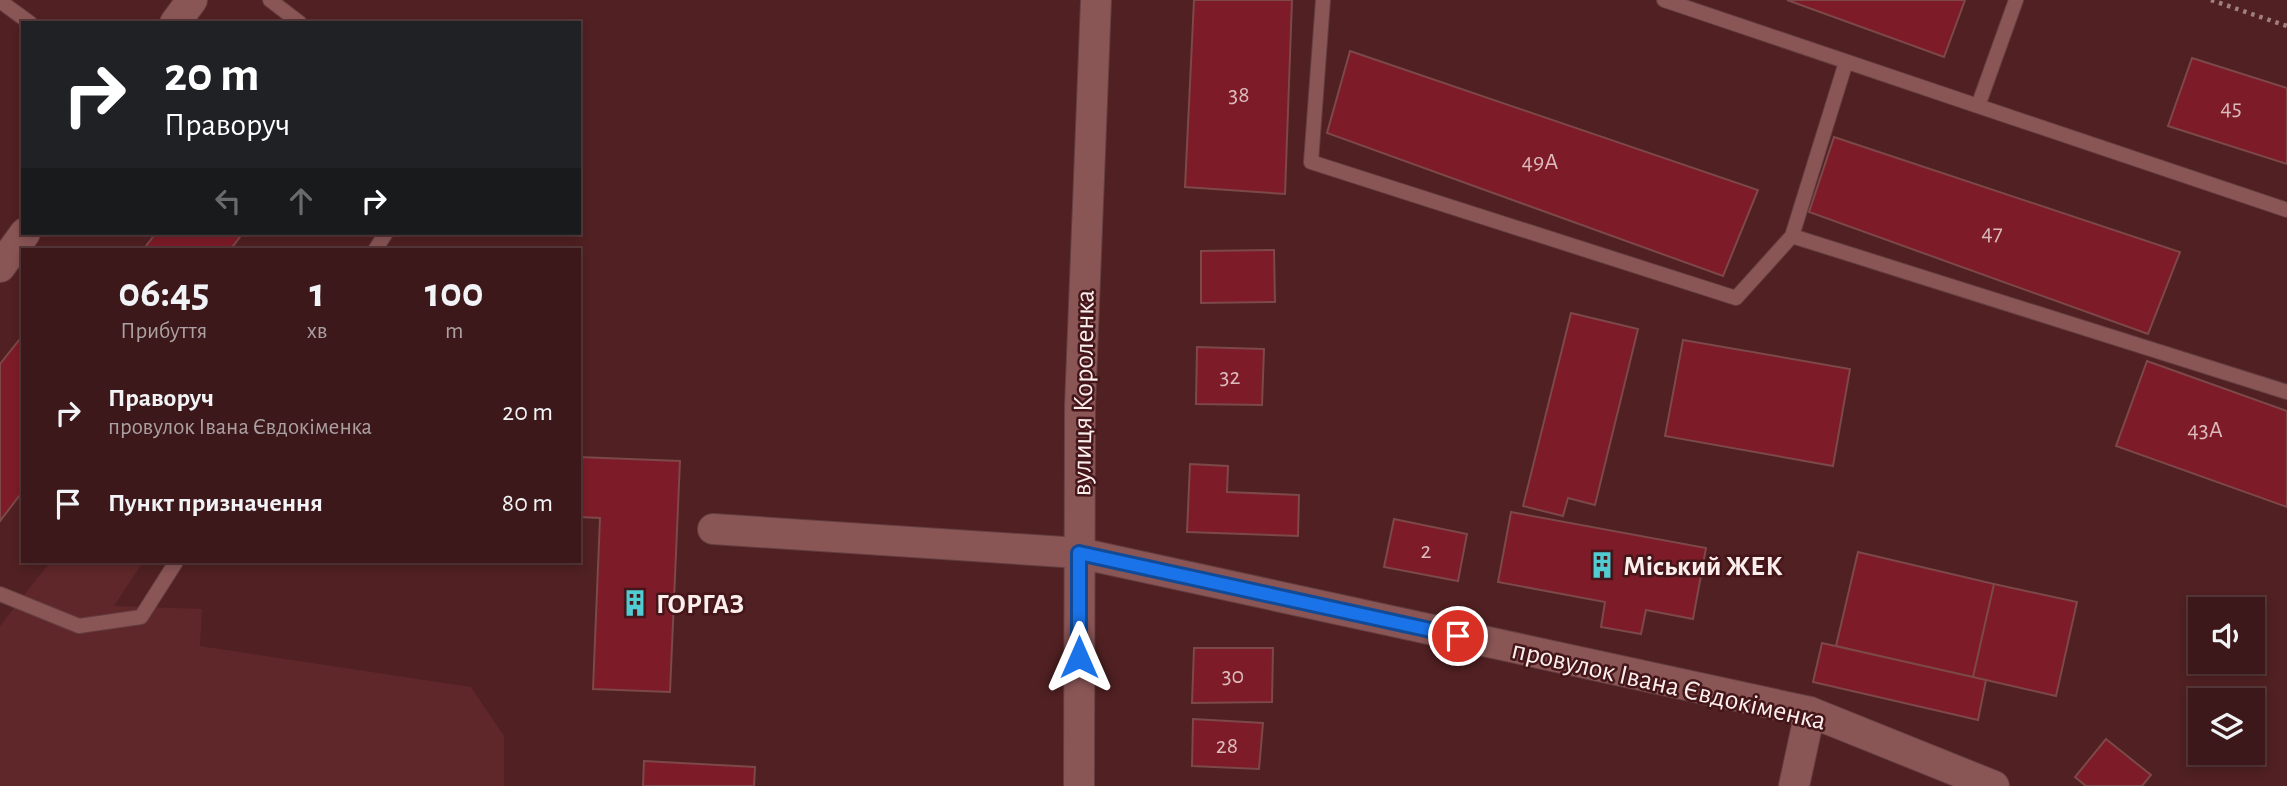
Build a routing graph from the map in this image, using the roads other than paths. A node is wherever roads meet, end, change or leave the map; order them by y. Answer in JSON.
{"nodes":[{"id":1,"x":192,"y":0,"type":"edge"},
{"id":2,"x":270,"y":0,"type":"edge"},
{"id":3,"x":1096,"y":0,"type":"edge"},
{"id":4,"x":1323,"y":0,"type":"edge"},
{"id":5,"x":1664,"y":0,"type":"edge"},
{"id":6,"x":2016,"y":0,"type":"edge"},
{"id":7,"x":0,"y":1,"type":"edge"},
{"id":8,"x":27,"y":21,"type":"edge"},
{"id":9,"x":176,"y":21,"type":"edge"},
{"id":10,"x":297,"y":21,"type":"edge"},
{"id":11,"x":1846,"y":62,"type":"junction"},
{"id":12,"x":1978,"y":106,"type":"junction"},
{"id":13,"x":2287,"y":210,"type":"edge"},
{"id":14,"x":24,"y":235,"type":"edge"},
{"id":15,"x":1792,"y":236,"type":"junction"},
{"id":16,"x":0,"y":267,"type":"edge"},
{"id":17,"x":2287,"y":392,"type":"edge"},
{"id":18,"x":713,"y":529,"type":"dead end"},
{"id":19,"x":1079,"y":553,"type":"junction"},
{"id":20,"x":175,"y":563,"type":"edge"},
{"id":21,"x":0,"y":594,"type":"edge"},
{"id":22,"x":1810,"y":712,"type":"junction"},
{"id":23,"x":1079,"y":786,"type":"edge"},
{"id":24,"x":1794,"y":786,"type":"edge"},
{"id":25,"x":1994,"y":786,"type":"edge"}],
"edges":[{"from":1,"to":9,"type":"street"},
{"from":2,"to":10,"type":"lane"},
{"from":3,"to":19,"type":"street","name":"вулиця Короленка"},
{"from":4,"to":15,"type":"lane"},
{"from":5,"to":11,"type":"lane"},
{"from":6,"to":12,"type":"lane"},
{"from":7,"to":8,"type":"lane"},
{"from":11,"to":12,"type":"lane"},
{"from":11,"to":15,"type":"lane"},
{"from":12,"to":13,"type":"lane"},
{"from":14,"to":16,"type":"street"},
{"from":15,"to":17,"type":"lane"},
{"from":18,"to":19,"type":"street","name":"провулок Івана Євдокіменка"},
{"from":19,"to":22,"type":"street","name":"провулок Івана Євдокіменка"},
{"from":19,"to":23,"type":"street","name":"вулиця Короленка"},
{"from":20,"to":21,"type":"lane"},
{"from":22,"to":24,"type":"street"},
{"from":22,"to":25,"type":"street","name":"провулок Івана Євдокіменка"}]}
